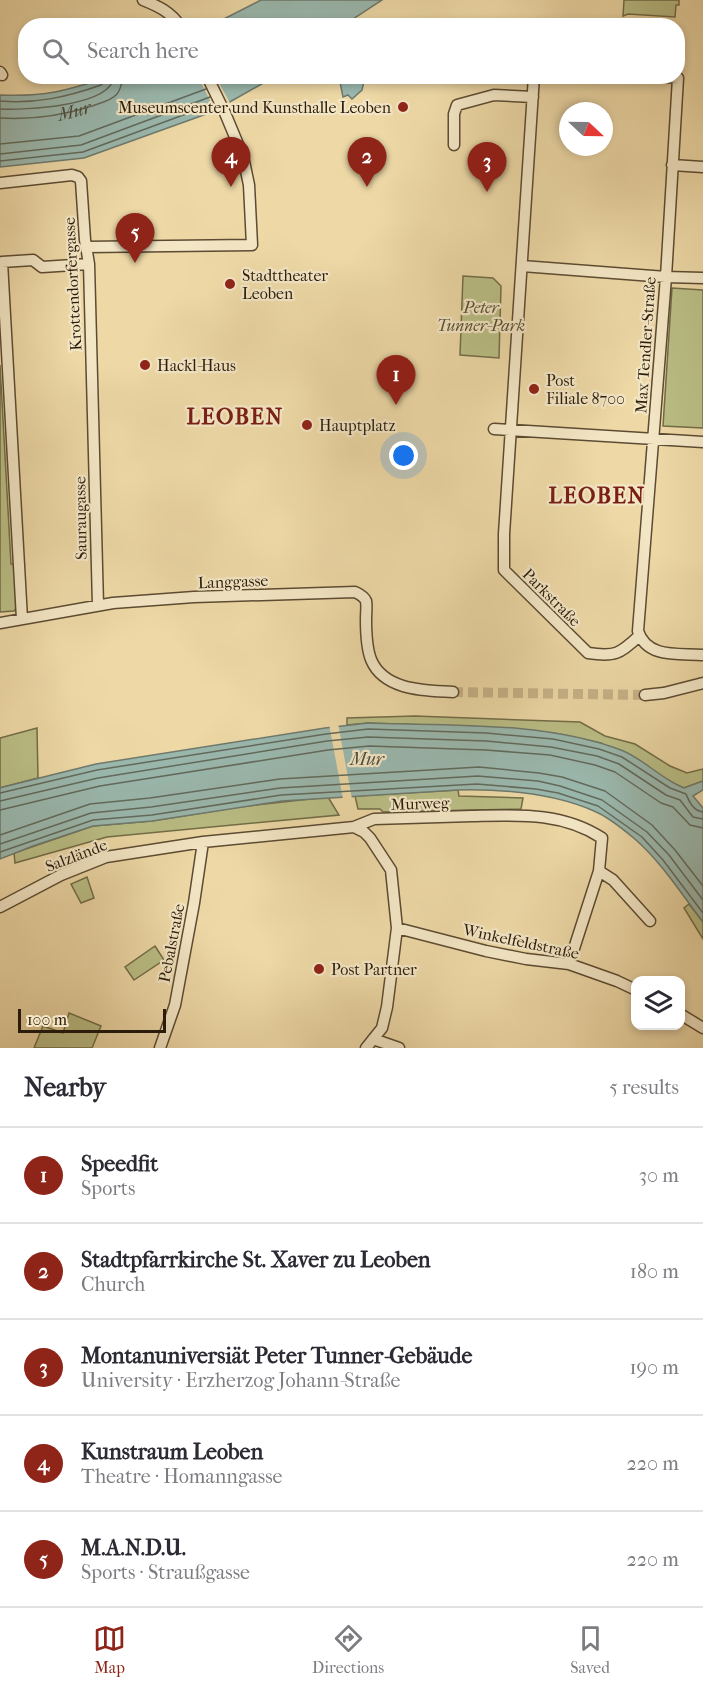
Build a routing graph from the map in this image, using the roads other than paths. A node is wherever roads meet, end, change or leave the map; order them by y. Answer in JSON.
{"nodes":[{"id":1,"x":143,"y":0,"type":"edge"},
{"id":2,"x":161,"y":3,"type":"edge"},
{"id":3,"x":175,"y":18,"type":"edge"},
{"id":4,"x":211,"y":84,"type":"edge"},
{"id":5,"x":534,"y":84,"type":"edge"},
{"id":6,"x":678,"y":84,"type":"edge"},
{"id":7,"x":533,"y":97,"type":"junction"},
{"id":8,"x":454,"y":145,"type":"dead end"},
{"id":9,"x":240,"y":149,"type":"dead end"},
{"id":10,"x":244,"y":161,"type":"dead end"},
{"id":11,"x":672,"y":165,"type":"junction"},
{"id":12,"x":703,"y":167,"type":"edge"},
{"id":13,"x":0,"y":183,"type":"edge"},
{"id":14,"x":86,"y":247,"type":"junction"},
{"id":15,"x":89,"y":264,"type":"junction"},
{"id":16,"x":522,"y":266,"type":"junction"},
{"id":17,"x":666,"y":277,"type":"junction"},
{"id":18,"x":703,"y":278,"type":"edge"},
{"id":19,"x":494,"y":429,"type":"dead end"},
{"id":20,"x":511,"y":430,"type":"junction"},
{"id":21,"x":93,"y":431,"type":"joint"},
{"id":22,"x":653,"y":439,"type":"junction"},
{"id":23,"x":703,"y":442,"type":"edge"},
{"id":24,"x":98,"y":605,"type":"junction"},
{"id":25,"x":22,"y":619,"type":"junction"},
{"id":26,"x":0,"y":623,"type":"edge"},
{"id":27,"x":639,"y":636,"type":"junction"},
{"id":28,"x":703,"y":655,"type":"edge"},
{"id":29,"x":703,"y":683,"type":"edge"},
{"id":30,"x":453,"y":692,"type":"tunnel mouth"},
{"id":31,"x":645,"y":694,"type":"tunnel mouth"},
{"id":32,"x":354,"y":827,"type":"junction"},
{"id":33,"x":203,"y":842,"type":"junction"},
{"id":34,"x":599,"y":871,"type":"junction"},
{"id":35,"x":0,"y":907,"type":"edge"},
{"id":36,"x":650,"y":921,"type":"dead end"},
{"id":37,"x":398,"y":928,"type":"junction"},
{"id":38,"x":569,"y":964,"type":"junction"},
{"id":39,"x":631,"y":988,"type":"edge"},
{"id":40,"x":685,"y":1017,"type":"edge"},
{"id":41,"x":703,"y":1028,"type":"edge"},
{"id":42,"x":374,"y":1039,"type":"junction"},
{"id":43,"x":160,"y":1048,"type":"edge"},
{"id":44,"x":366,"y":1048,"type":"edge"},
{"id":45,"x":399,"y":1048,"type":"edge"}],
"edges":[{"from":1,"to":2,"type":"street"},
{"from":2,"to":3,"type":"street"},
{"from":4,"to":9,"type":"street"},
{"from":5,"to":7,"type":"street","name":"Parkstraße"},
{"from":6,"to":11,"type":"street","name":"Max Tendler-Straße"},
{"from":7,"to":8,"type":"street"},
{"from":7,"to":16,"type":"street","name":"Parkstraße"},
{"from":10,"to":14,"type":"street"},
{"from":11,"to":12,"type":"street"},
{"from":11,"to":17,"type":"street","name":"Max Tendler-Straße"},
{"from":13,"to":14,"type":"street","name":"Krottendorfergasse"},
{"from":14,"to":15,"type":"street","name":"Krottendorfergasse"},
{"from":15,"to":21,"type":"street","name":"Krottendorfergasse"},
{"from":15,"to":25,"type":"street"},
{"from":16,"to":17,"type":"street"},
{"from":16,"to":20,"type":"street","name":"Parkstraße"},
{"from":17,"to":18,"type":"street"},
{"from":17,"to":22,"type":"street","name":"Max Tendler-Straße"},
{"from":19,"to":20,"type":"street"},
{"from":20,"to":22,"type":"street"},
{"from":20,"to":27,"type":"street","name":"Parkstraße"},
{"from":21,"to":24,"type":"street","name":"Sauraugasse"},
{"from":22,"to":23,"type":"street"},
{"from":22,"to":27,"type":"street","name":"Max Tendler-Straße"},
{"from":24,"to":25,"type":"street","name":"Langgasse"},
{"from":24,"to":30,"type":"street","name":"Langgasse"},
{"from":25,"to":26,"type":"street","name":"Langgasse"},
{"from":27,"to":28,"type":"street"},
{"from":29,"to":31,"type":"street"},
{"from":32,"to":33,"type":"street","name":"Murweg"},
{"from":32,"to":34,"type":"street","name":"Murweg"},
{"from":32,"to":37,"type":"street"},
{"from":33,"to":35,"type":"street","name":"Salzlände"},
{"from":33,"to":43,"type":"street","name":"Pebalstraße"},
{"from":34,"to":36,"type":"street"},
{"from":34,"to":38,"type":"street","name":"Murweg"},
{"from":37,"to":38,"type":"street","name":"Winkelfeldstraße"},
{"from":37,"to":42,"type":"street"},
{"from":38,"to":39,"type":"street","name":"Winkelfeldstraße"},
{"from":40,"to":41,"type":"street"},
{"from":42,"to":44,"type":"street"},
{"from":42,"to":45,"type":"street"}]}
